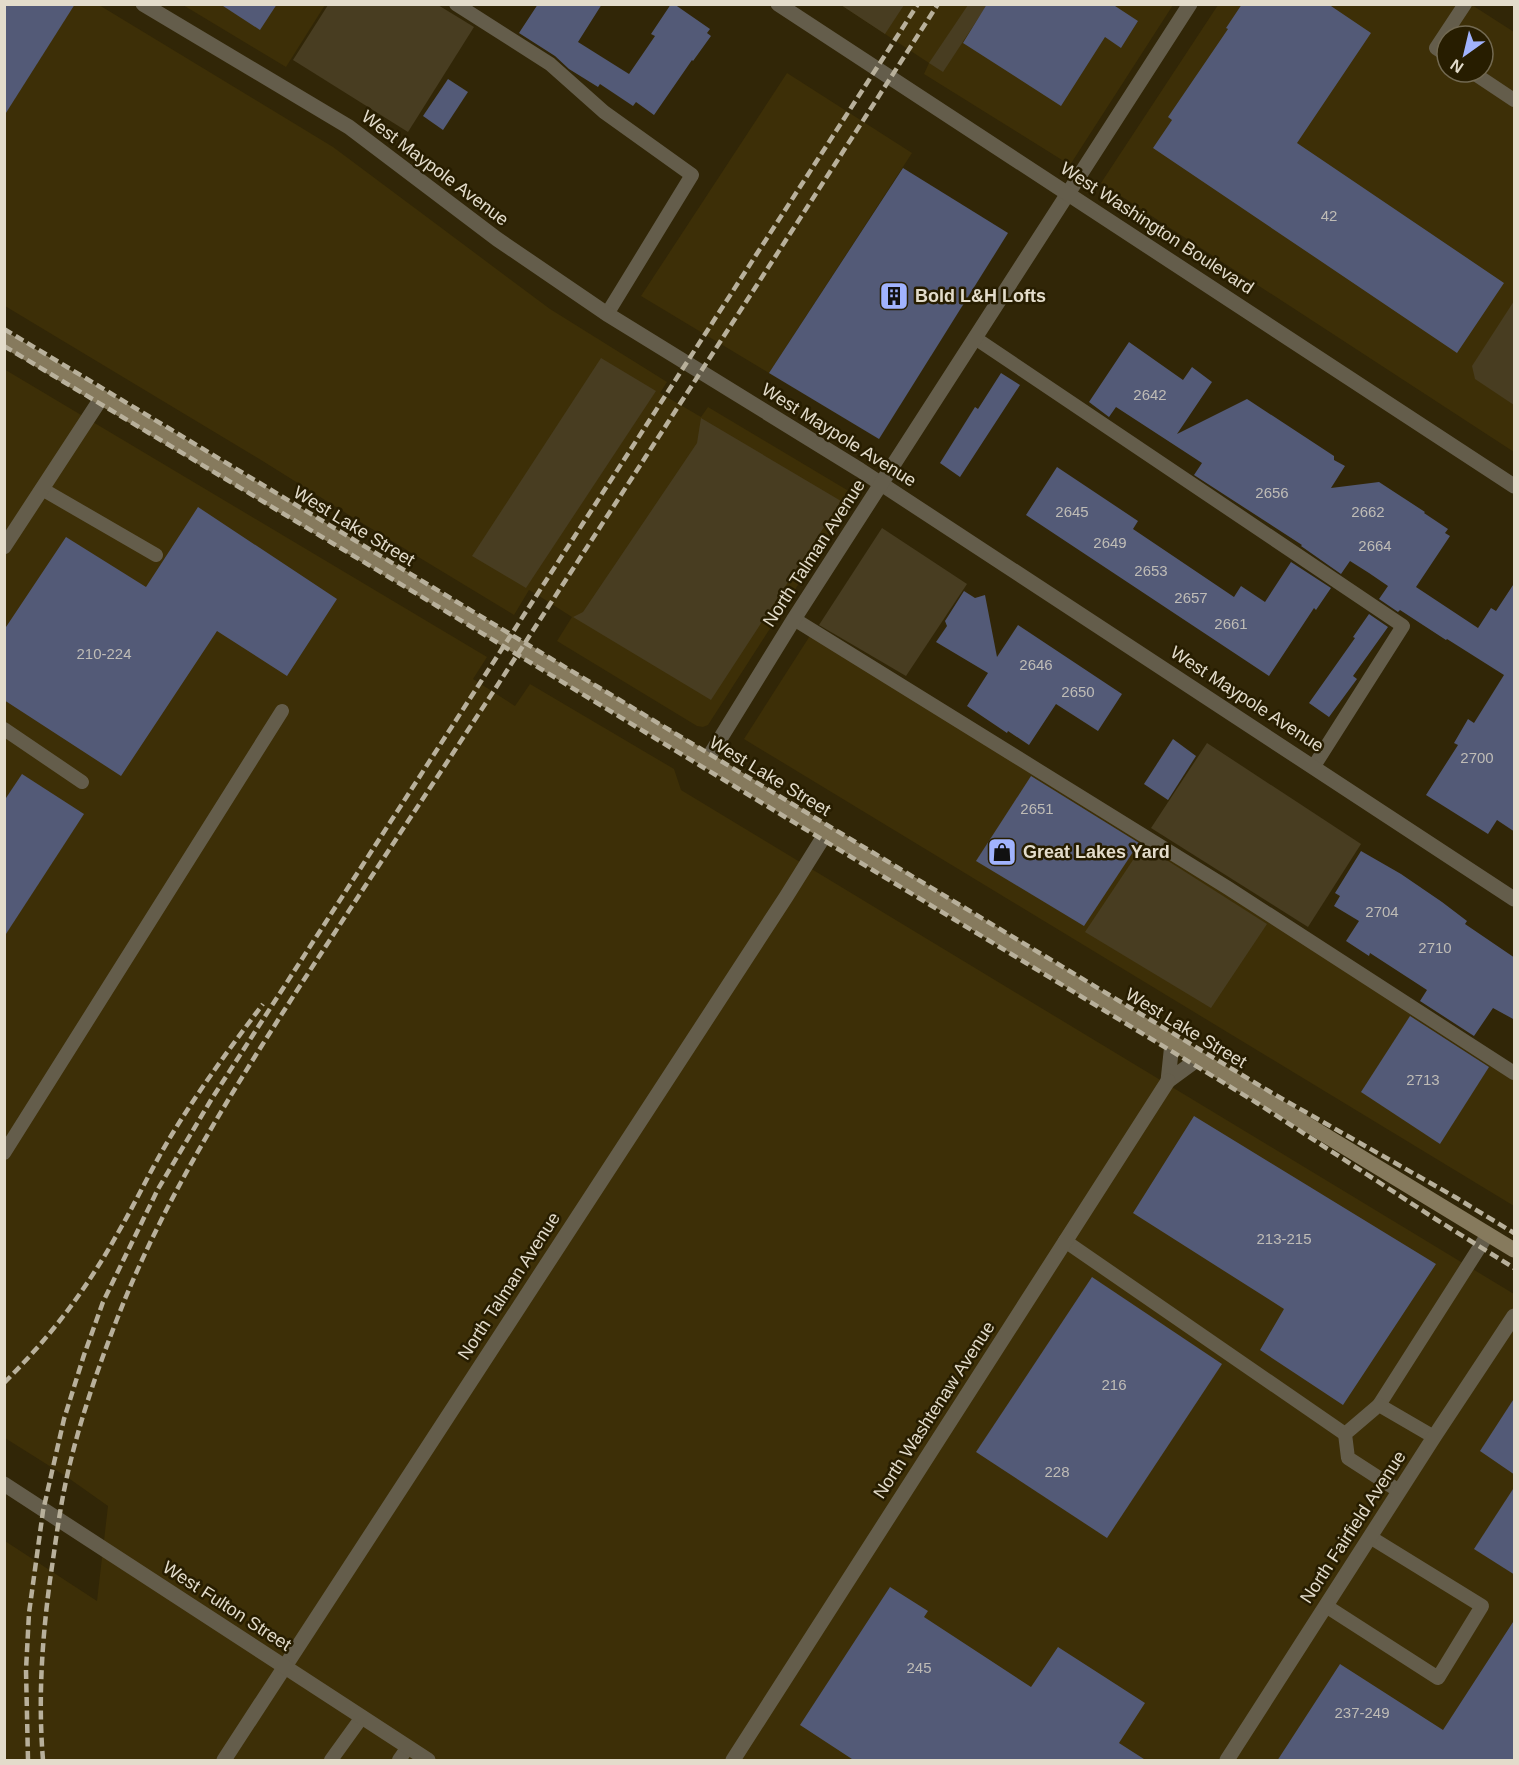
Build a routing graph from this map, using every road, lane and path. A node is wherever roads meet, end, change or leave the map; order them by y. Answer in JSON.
{"nodes":[{"id":1,"x":143,"y":4,"type":"edge"},
{"id":2,"x":456,"y":4,"type":"edge"},
{"id":3,"x":778,"y":4,"type":"edge"},
{"id":4,"x":1190,"y":4,"type":"edge"},
{"id":5,"x":1465,"y":4,"type":"edge"},
{"id":6,"x":1452,"y":24,"type":"edge"},
{"id":7,"x":1490,"y":84,"type":"edge"},
{"id":8,"x":1515,"y":100,"type":"edge"},
{"id":9,"x":1068,"y":193,"type":"junction"},
{"id":10,"x":607,"y":314,"type":"junction"},
{"id":11,"x":975,"y":338,"type":"junction"},
{"id":12,"x":4,"y":339,"type":"edge"},
{"id":13,"x":102,"y":397,"type":"junction"},
{"id":14,"x":881,"y":484,"type":"junction"},
{"id":15,"x":1515,"y":486,"type":"edge"},
{"id":16,"x":42,"y":489,"type":"junction"},
{"id":17,"x":4,"y":547,"type":"edge"},
{"id":18,"x":156,"y":555,"type":"dead end"},
{"id":19,"x":794,"y":619,"type":"junction"},
{"id":20,"x":282,"y":711,"type":"dead end"},
{"id":21,"x":4,"y":729,"type":"edge"},
{"id":22,"x":707,"y":760,"type":"junction"},
{"id":23,"x":1314,"y":766,"type":"junction"},
{"id":24,"x":82,"y":782,"type":"dead end"},
{"id":25,"x":826,"y":833,"type":"junction"},
{"id":26,"x":1515,"y":899,"type":"edge"},
{"id":27,"x":1172,"y":1043,"type":"junction"},
{"id":28,"x":1198,"y":1059,"type":"junction"},
{"id":29,"x":1515,"y":1073,"type":"edge"},
{"id":30,"x":1168,"y":1081,"type":"junction"},
{"id":31,"x":4,"y":1153,"type":"edge"},
{"id":32,"x":1488,"y":1234,"type":"junction"},
{"id":33,"x":1065,"y":1242,"type":"junction"},
{"id":34,"x":1515,"y":1250,"type":"edge"},
{"id":35,"x":1515,"y":1316,"type":"edge"},
{"id":36,"x":1379,"y":1405,"type":"junction"},
{"id":37,"x":1346,"y":1434,"type":"junction"},
{"id":38,"x":1434,"y":1437,"type":"junction"},
{"id":39,"x":4,"y":1485,"type":"edge"},
{"id":40,"x":1399,"y":1491,"type":"junction"},
{"id":41,"x":1370,"y":1537,"type":"junction"},
{"id":42,"x":1326,"y":1606,"type":"junction"},
{"id":43,"x":285,"y":1667,"type":"junction"},
{"id":44,"x":362,"y":1717,"type":"junction"},
{"id":45,"x":408,"y":1747,"type":"junction"},
{"id":46,"x":224,"y":1761,"type":"edge"},
{"id":47,"x":331,"y":1761,"type":"edge"},
{"id":48,"x":399,"y":1761,"type":"edge"},
{"id":49,"x":428,"y":1761,"type":"edge"},
{"id":50,"x":733,"y":1761,"type":"edge"},
{"id":51,"x":1227,"y":1761,"type":"edge"}],
"edges":[{"from":1,"to":10,"type":"street","name":"West Maypole Avenue"},
{"from":2,"to":10,"type":"lane"},
{"from":3,"to":9,"type":"street","name":"West Washington Boulevard"},
{"from":4,"to":9,"type":"street","name":"North Talman Avenue"},
{"from":5,"to":6,"type":"lane"},
{"from":7,"to":8,"type":"lane"},
{"from":9,"to":11,"type":"street","name":"North Talman Avenue"},
{"from":9,"to":15,"type":"street","name":"West Washington Boulevard"},
{"from":10,"to":14,"type":"street","name":"West Maypole Avenue"},
{"from":11,"to":14,"type":"street","name":"North Talman Avenue"},
{"from":11,"to":23,"type":"lane"},
{"from":12,"to":13,"type":"main road","name":"West Lake Street"},
{"from":13,"to":16,"type":"street"},
{"from":13,"to":22,"type":"main road","name":"West Lake Street"},
{"from":14,"to":19,"type":"street","name":"North Talman Avenue"},
{"from":14,"to":23,"type":"street","name":"West Maypole Avenue"},
{"from":16,"to":17,"type":"street"},
{"from":16,"to":18,"type":"lane"},
{"from":19,"to":22,"type":"street","name":"North Talman Avenue"},
{"from":19,"to":29,"type":"lane"},
{"from":20,"to":31,"type":"lane"},
{"from":21,"to":24,"type":"lane"},
{"from":22,"to":25,"type":"main road","name":"West Lake Street"},
{"from":23,"to":26,"type":"street","name":"West Maypole Avenue"},
{"from":25,"to":27,"type":"main road","name":"West Lake Street"},
{"from":25,"to":43,"type":"street","name":"North Talman Avenue"},
{"from":27,"to":28,"type":"main road","name":"West Lake Street"},
{"from":27,"to":30,"type":"street","name":"North Washtenaw Avenue"},
{"from":28,"to":30,"type":"street","name":"North Washtenaw Avenue"},
{"from":28,"to":32,"type":"main road","name":"West Lake Street"},
{"from":30,"to":33,"type":"street","name":"North Washtenaw Avenue"},
{"from":32,"to":34,"type":"main road","name":"West Lake Street"},
{"from":32,"to":36,"type":"lane"},
{"from":33,"to":37,"type":"lane"},
{"from":33,"to":50,"type":"street","name":"North Washtenaw Avenue"},
{"from":35,"to":38,"type":"street","name":"North Fairfield Avenue"},
{"from":36,"to":37,"type":"lane"},
{"from":36,"to":38,"type":"lane"},
{"from":37,"to":40,"type":"lane"},
{"from":38,"to":40,"type":"street","name":"North Fairfield Avenue"},
{"from":39,"to":43,"type":"street","name":"West Fulton Street"},
{"from":40,"to":41,"type":"street","name":"North Fairfield Avenue"},
{"from":41,"to":42,"type":"street","name":"North Fairfield Avenue"},
{"from":41,"to":42,"type":"lane"},
{"from":42,"to":51,"type":"street","name":"North Fairfield Avenue"},
{"from":43,"to":44,"type":"street","name":"West Fulton Street"},
{"from":43,"to":46,"type":"street","name":"North Talman Avenue"},
{"from":44,"to":45,"type":"street","name":"West Fulton Street"},
{"from":44,"to":47,"type":"lane"},
{"from":45,"to":48,"type":"lane"},
{"from":45,"to":49,"type":"street","name":"West Fulton Street"}]}
